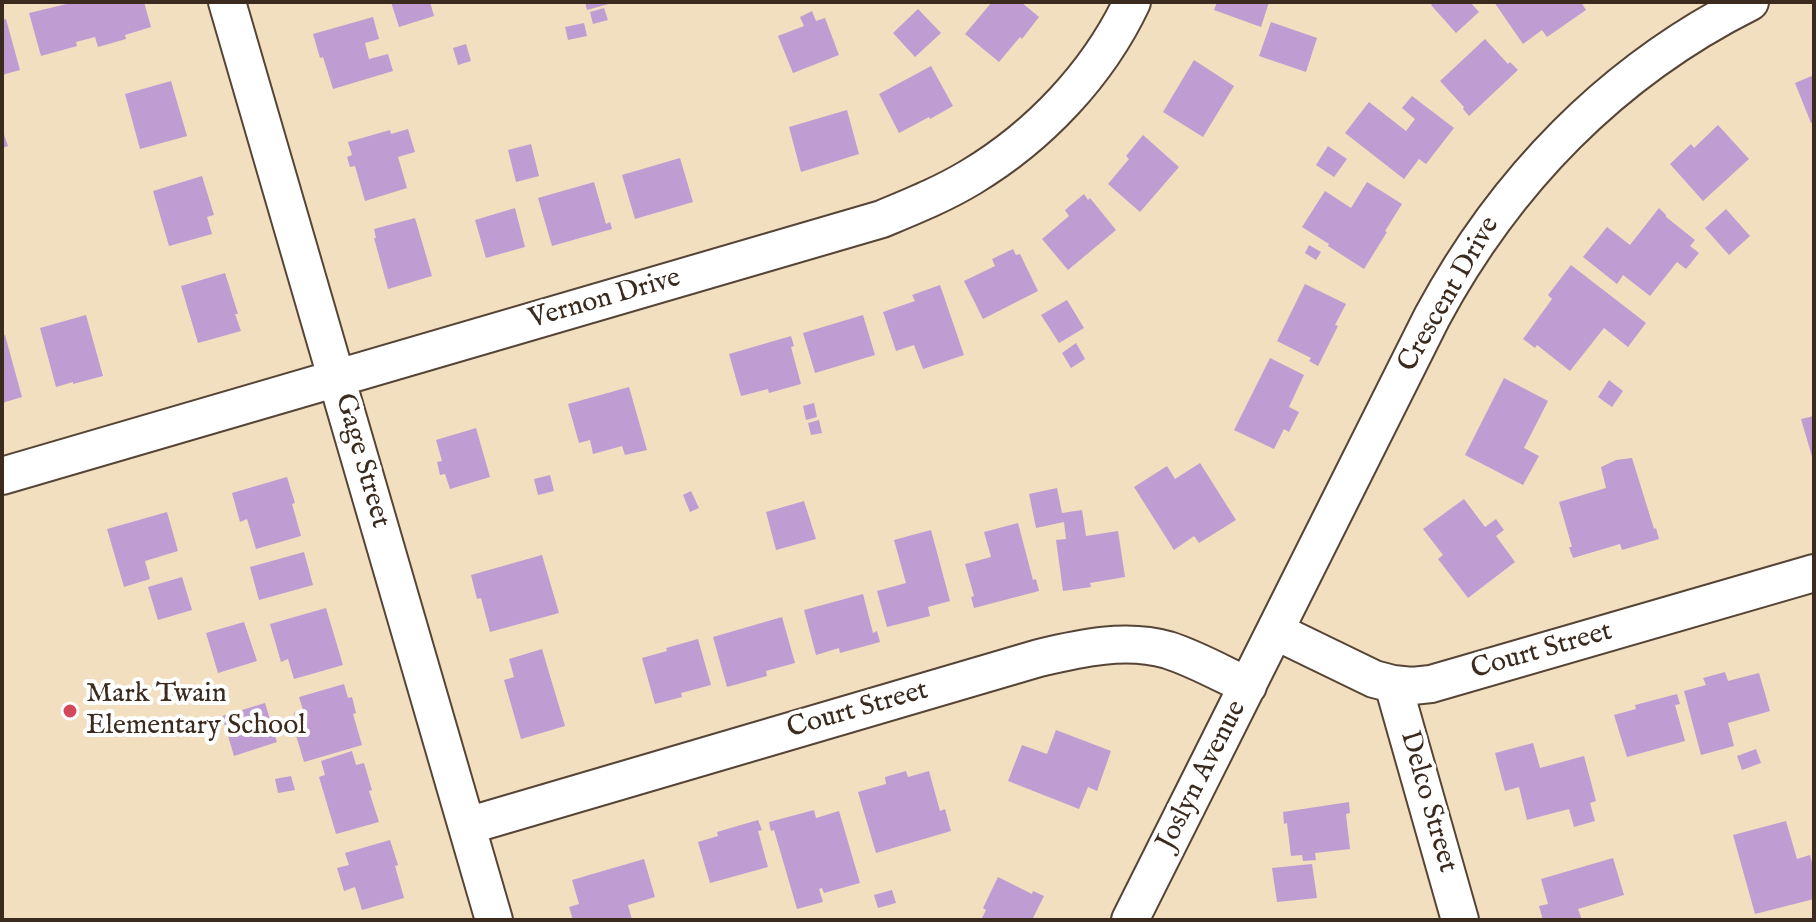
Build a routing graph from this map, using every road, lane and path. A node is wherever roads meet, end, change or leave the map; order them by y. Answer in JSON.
{"nodes":[{"id":1,"x":227,"y":2,"type":"edge"},
{"id":2,"x":1132,"y":2,"type":"edge"},
{"id":3,"x":1750,"y":2,"type":"edge"},
{"id":4,"x":336,"y":378,"type":"junction"},
{"id":5,"x":2,"y":476,"type":"edge"},
{"id":6,"x":1814,"y":573,"type":"edge"},
{"id":7,"x":1275,"y":631,"type":"junction"},
{"id":8,"x":1393,"y":684,"type":"junction"},
{"id":9,"x":1248,"y":686,"type":"junction"},
{"id":10,"x":467,"y":826,"type":"junction"},
{"id":11,"x":494,"y":920,"type":"edge"},
{"id":12,"x":1130,"y":920,"type":"edge"},
{"id":13,"x":1460,"y":920,"type":"edge"}],
"edges":[{"from":1,"to":4,"type":"street","name":"Gage Street"},
{"from":2,"to":4,"type":"street","name":"Vernon Drive"},
{"from":3,"to":7,"type":"street","name":"Crescent Drive"},
{"from":4,"to":5,"type":"street","name":"Vernon Drive"},
{"from":4,"to":10,"type":"street","name":"Gage Street"},
{"from":6,"to":8,"type":"street","name":"Court Street"},
{"from":7,"to":8,"type":"street","name":"Court Street"},
{"from":7,"to":9,"type":"street","name":"Joslyn Avenue"},
{"from":8,"to":13,"type":"street","name":"Delco Street"},
{"from":9,"to":10,"type":"street","name":"Court Street"},
{"from":9,"to":12,"type":"street","name":"Joslyn Avenue"},
{"from":10,"to":11,"type":"street","name":"Gage Street"}]}
